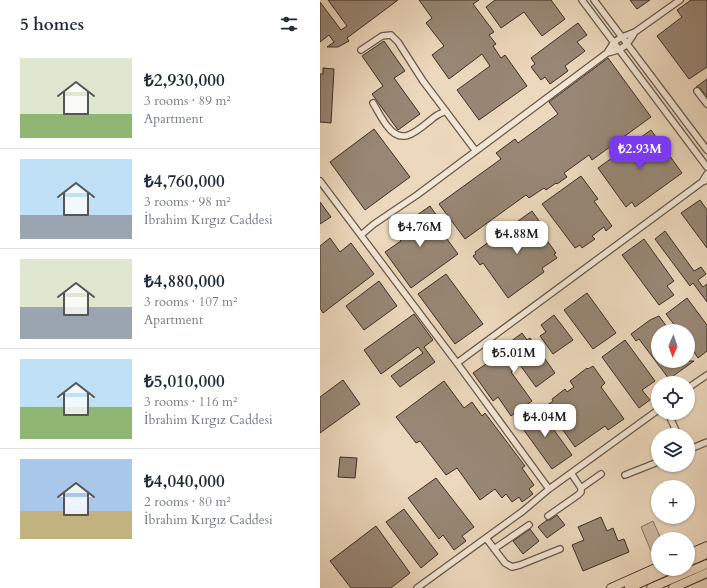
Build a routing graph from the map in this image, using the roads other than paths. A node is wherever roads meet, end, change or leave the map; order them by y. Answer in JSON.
{"nodes":[{"id":1,"x":582,"y":0,"type":"edge"},
{"id":2,"x":680,"y":0,"type":"edge"},
{"id":3,"x":596,"y":1,"type":"edge"},
{"id":4,"x":635,"y":32,"type":"junction"},
{"id":5,"x":622,"y":37,"type":"junction"},
{"id":6,"x":614,"y":42,"type":"junction"},
{"id":7,"x":628,"y":45,"type":"junction"},
{"id":8,"x":361,"y":50,"type":"dead end"},
{"id":9,"x":620,"y":50,"type":"junction"},
{"id":10,"x":608,"y":54,"type":"junction"},
{"id":11,"x":697,"y":91,"type":"dead end"},
{"id":12,"x":373,"y":103,"type":"dead end"},
{"id":13,"x":707,"y":104,"type":"edge"},
{"id":14,"x":446,"y":111,"type":"junction"},
{"id":15,"x":475,"y":150,"type":"junction"},
{"id":16,"x":707,"y":150,"type":"edge"},
{"id":17,"x":707,"y":167,"type":"edge"},
{"id":18,"x":707,"y":174,"type":"edge"},
{"id":19,"x":320,"y":181,"type":"edge"},
{"id":20,"x":704,"y":181,"type":"edge"},
{"id":21,"x":361,"y":235,"type":"junction"},
{"id":22,"x":457,"y":363,"type":"junction"},
{"id":23,"x":706,"y":377,"type":"edge"},
{"id":24,"x":695,"y":384,"type":"edge"},
{"id":25,"x":651,"y":415,"type":"edge"},
{"id":26,"x":707,"y":442,"type":"edge"},
{"id":27,"x":695,"y":447,"type":"edge"},
{"id":28,"x":651,"y":465,"type":"edge"},
{"id":29,"x":571,"y":473,"type":"junction"},
{"id":30,"x":601,"y":474,"type":"dead end"},
{"id":31,"x":625,"y":475,"type":"dead end"},
{"id":32,"x":581,"y":488,"type":"junction"},
{"id":33,"x":549,"y":489,"type":"junction"},
{"id":34,"x":548,"y":516,"type":"dead end"},
{"id":35,"x":529,"y":525,"type":"dead end"},
{"id":36,"x":486,"y":538,"type":"junction"},
{"id":37,"x":707,"y":546,"type":"edge"},
{"id":38,"x":494,"y":549,"type":"junction"},
{"id":39,"x":560,"y":549,"type":"dead end"},
{"id":40,"x":695,"y":551,"type":"edge"},
{"id":41,"x":707,"y":554,"type":"edge"},
{"id":42,"x":695,"y":559,"type":"edge"},
{"id":43,"x":707,"y":564,"type":"edge"},
{"id":44,"x":651,"y":570,"type":"edge"},
{"id":45,"x":707,"y":573,"type":"edge"},
{"id":46,"x":656,"y":576,"type":"edge"},
{"id":47,"x":417,"y":588,"type":"edge"},
{"id":48,"x":610,"y":588,"type":"edge"},
{"id":49,"x":629,"y":588,"type":"edge"},
{"id":50,"x":651,"y":588,"type":"edge"},
{"id":51,"x":673,"y":588,"type":"edge"}],
"edges":[{"from":1,"to":6,"type":"street"},
{"from":2,"to":4,"type":"street"},
{"from":3,"to":5,"type":"street"},
{"from":4,"to":5,"type":"street"},
{"from":4,"to":7,"type":"street"},
{"from":5,"to":6,"type":"street"},
{"from":5,"to":7,"type":"street"},
{"from":6,"to":9,"type":"street"},
{"from":6,"to":10,"type":"street"},
{"from":7,"to":9,"type":"street"},
{"from":7,"to":16,"type":"street"},
{"from":8,"to":14,"type":"street"},
{"from":9,"to":10,"type":"street"},
{"from":9,"to":17,"type":"street"},
{"from":10,"to":15,"type":"street"},
{"from":11,"to":13,"type":"street"},
{"from":12,"to":14,"type":"street"},
{"from":14,"to":15,"type":"street"},
{"from":15,"to":21,"type":"street"},
{"from":18,"to":20,"type":"street"},
{"from":19,"to":21,"type":"street"},
{"from":20,"to":22,"type":"street"},
{"from":21,"to":22,"type":"street"},
{"from":22,"to":33,"type":"street"},
{"from":23,"to":24,"type":"street"},
{"from":25,"to":29,"type":"street"},
{"from":26,"to":27,"type":"street"},
{"from":28,"to":31,"type":"street"},
{"from":29,"to":32,"type":"street"},
{"from":29,"to":33,"type":"street"},
{"from":30,"to":32,"type":"street"},
{"from":32,"to":34,"type":"street"},
{"from":33,"to":36,"type":"street"},
{"from":35,"to":38,"type":"street"},
{"from":36,"to":38,"type":"street"},
{"from":36,"to":47,"type":"street"},
{"from":37,"to":40,"type":"highway"},
{"from":38,"to":39,"type":"street"},
{"from":41,"to":42,"type":"highway"},
{"from":43,"to":50,"type":"highway"},
{"from":44,"to":48,"type":"highway"},
{"from":45,"to":51,"type":"highway"},
{"from":46,"to":49,"type":"highway"}]}
